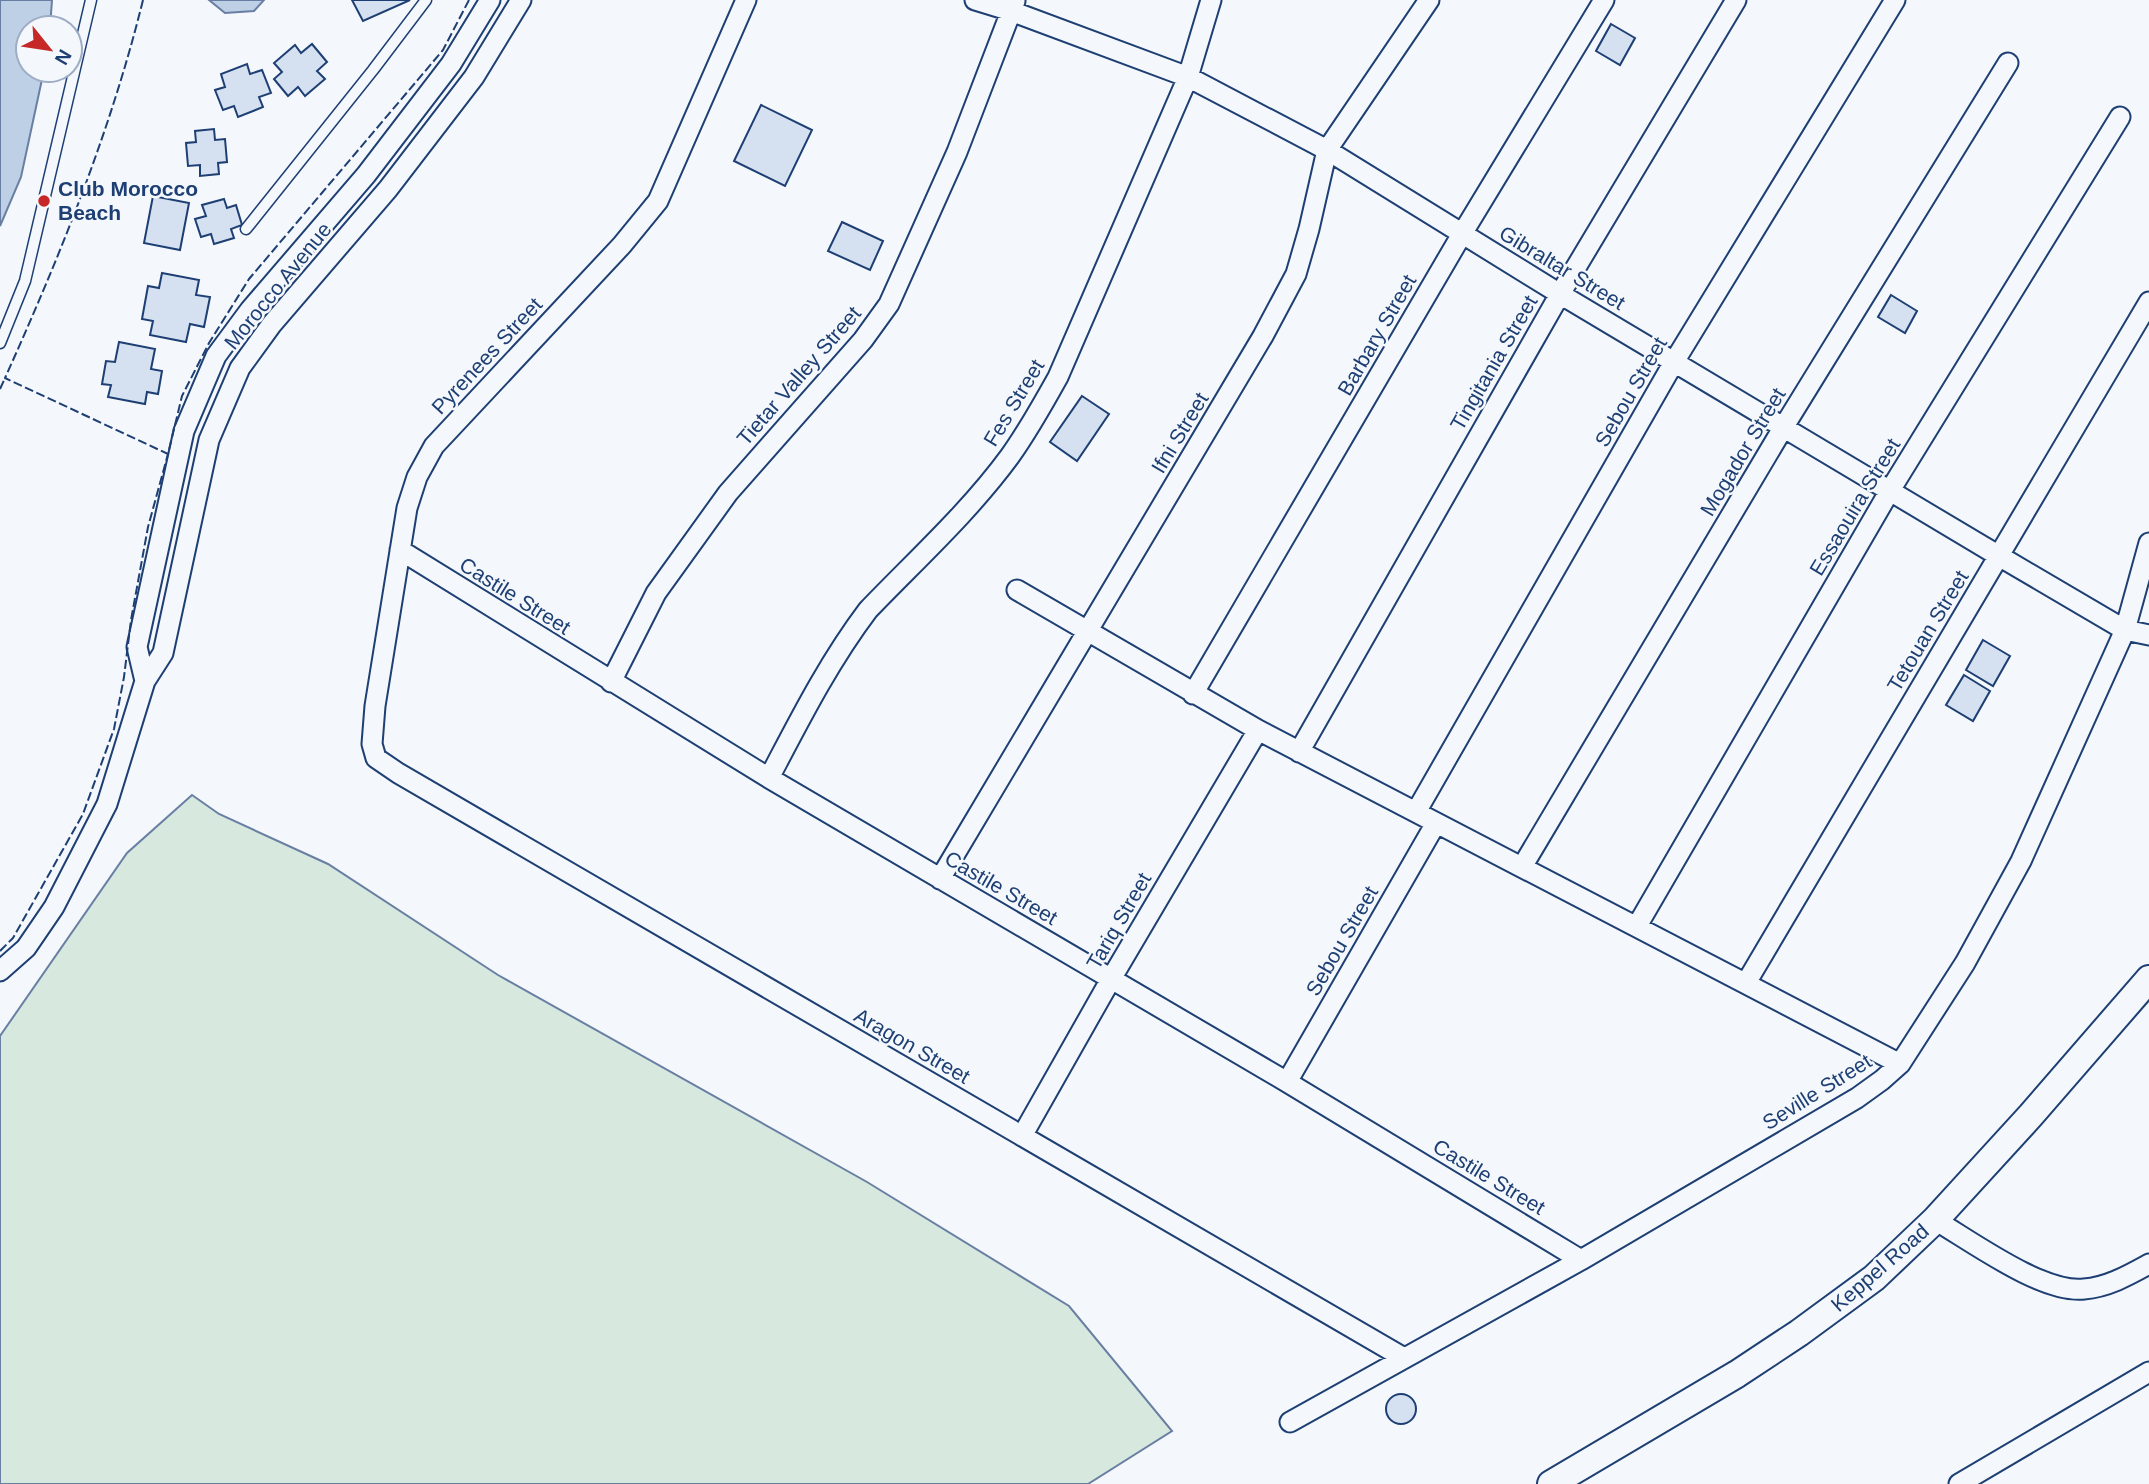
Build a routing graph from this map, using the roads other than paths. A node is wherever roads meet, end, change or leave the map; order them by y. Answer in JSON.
{"nodes":[{"id":1,"x":91,"y":0,"type":"edge"},
{"id":2,"x":426,"y":0,"type":"edge"},
{"id":3,"x":490,"y":0,"type":"edge"},
{"id":4,"x":521,"y":0,"type":"edge"},
{"id":5,"x":746,"y":0,"type":"edge"},
{"id":6,"x":975,"y":0,"type":"edge"},
{"id":7,"x":1212,"y":0,"type":"edge"},
{"id":8,"x":1429,"y":0,"type":"edge"},
{"id":9,"x":1604,"y":0,"type":"edge"},
{"id":10,"x":1736,"y":0,"type":"edge"},
{"id":11,"x":1895,"y":0,"type":"edge"},
{"id":12,"x":1013,"y":5,"type":"edge"},
{"id":13,"x":2007,"y":63,"type":"dead end"},
{"id":14,"x":1188,"y":77,"type":"junction"},
{"id":15,"x":2120,"y":117,"type":"dead end"},
{"id":16,"x":1327,"y":150,"type":"junction"},
{"id":17,"x":246,"y":229,"type":"dead end"},
{"id":18,"x":1462,"y":234,"type":"junction"},
{"id":19,"x":1560,"y":294,"type":"junction"},
{"id":20,"x":2149,"y":302,"type":"edge"},
{"id":21,"x":0,"y":343,"type":"edge"},
{"id":22,"x":1674,"y":362,"type":"junction"},
{"id":23,"x":1783,"y":428,"type":"junction"},
{"id":24,"x":1889,"y":492,"type":"junction"},
{"id":25,"x":2149,"y":543,"type":"edge"},
{"id":26,"x":400,"y":550,"type":"junction"},
{"id":27,"x":1998,"y":556,"type":"junction"},
{"id":28,"x":1017,"y":590,"type":"dead end"},
{"id":29,"x":2149,"y":617,"type":"edge"},
{"id":30,"x":2127,"y":624,"type":"junction"},
{"id":31,"x":1088,"y":633,"type":"junction"},
{"id":32,"x":2149,"y":635,"type":"edge"},
{"id":33,"x":145,"y":681,"type":"junction"},
{"id":34,"x":611,"y":682,"type":"junction"},
{"id":35,"x":1193,"y":694,"type":"junction"},
{"id":36,"x":1258,"y":730,"type":"junction"},
{"id":37,"x":1299,"y":752,"type":"junction"},
{"id":38,"x":398,"y":773,"type":"joint"},
{"id":39,"x":769,"y":778,"type":"junction"},
{"id":40,"x":1416,"y":812,"type":"junction"},
{"id":41,"x":1436,"y":823,"type":"junction"},
{"id":42,"x":1522,"y":867,"type":"junction"},
{"id":43,"x":940,"y":879,"type":"junction"},
{"id":44,"x":1637,"y":926,"type":"junction"},
{"id":45,"x":0,"y":971,"type":"edge"},
{"id":46,"x":1111,"y":979,"type":"junction"},
{"id":47,"x":2149,"y":979,"type":"edge"},
{"id":48,"x":1746,"y":984,"type":"junction"},
{"id":49,"x":1900,"y":1064,"type":"junction"},
{"id":50,"x":1287,"y":1082,"type":"junction"},
{"id":51,"x":1022,"y":1136,"type":"junction"},
{"id":52,"x":1935,"y":1220,"type":"junction"},
{"id":53,"x":1581,"y":1260,"type":"junction"},
{"id":54,"x":2149,"y":1264,"type":"edge"},
{"id":55,"x":1404,"y":1358,"type":"junction"},
{"id":56,"x":2149,"y":1372,"type":"edge"},
{"id":57,"x":1290,"y":1422,"type":"dead end"},
{"id":58,"x":1551,"y":1484,"type":"edge"},
{"id":59,"x":1959,"y":1484,"type":"edge"}],
"edges":[{"from":1,"to":21,"type":"lane"},
{"from":2,"to":17,"type":"lane"},
{"from":3,"to":33,"type":"street"},
{"from":4,"to":33,"type":"street","name":"Morocco Avenue"},
{"from":5,"to":26,"type":"street","name":"Pyrenees Street"},
{"from":6,"to":12,"type":"street","name":"Gibraltar Street"},
{"from":7,"to":14,"type":"street","name":"Fes Street"},
{"from":8,"to":16,"type":"street","name":"Ifni Street"},
{"from":9,"to":18,"type":"street","name":"Barbary Street"},
{"from":10,"to":19,"type":"street","name":"Tingitania Street"},
{"from":11,"to":22,"type":"street","name":"Sebou Street"},
{"from":12,"to":14,"type":"street","name":"Gibraltar Street"},
{"from":12,"to":34,"type":"street","name":"Tietar Valley Street"},
{"from":13,"to":23,"type":"street","name":"Mogador Street"},
{"from":14,"to":16,"type":"street","name":"Gibraltar Street"},
{"from":14,"to":39,"type":"street","name":"Fes Street"},
{"from":15,"to":24,"type":"street","name":"Essaouira Street"},
{"from":16,"to":18,"type":"street","name":"Gibraltar Street"},
{"from":16,"to":31,"type":"street","name":"Ifni Street"},
{"from":18,"to":19,"type":"street","name":"Gibraltar Street"},
{"from":18,"to":35,"type":"street","name":"Barbary Street"},
{"from":19,"to":22,"type":"street","name":"Gibraltar Street"},
{"from":19,"to":37,"type":"street","name":"Tingitania Street"},
{"from":20,"to":27,"type":"street","name":"Tetouan Street"},
{"from":22,"to":23,"type":"street","name":"Gibraltar Street"},
{"from":22,"to":40,"type":"street","name":"Sebou Street"},
{"from":23,"to":24,"type":"street","name":"Gibraltar Street"},
{"from":23,"to":42,"type":"street","name":"Mogador Street"},
{"from":24,"to":27,"type":"street","name":"Gibraltar Street"},
{"from":24,"to":44,"type":"street","name":"Essaouira Street"},
{"from":25,"to":30,"type":"street","name":"Seville Street"},
{"from":26,"to":34,"type":"street","name":"Castile Street"},
{"from":26,"to":38,"type":"street","name":"Pyrenees Street"},
{"from":27,"to":30,"type":"street","name":"Gibraltar Street"},
{"from":27,"to":48,"type":"street","name":"Tetouan Street"},
{"from":28,"to":31,"type":"street"},
{"from":29,"to":30,"type":"street"},
{"from":30,"to":32,"type":"street"},
{"from":30,"to":49,"type":"street","name":"Seville Street"},
{"from":31,"to":35,"type":"street"},
{"from":31,"to":43,"type":"street","name":"Ifni Street"},
{"from":33,"to":45,"type":"street","name":"Morocco Avenue"},
{"from":34,"to":39,"type":"street","name":"Castile Street"},
{"from":35,"to":36,"type":"street"},
{"from":36,"to":37,"type":"street"},
{"from":36,"to":46,"type":"street","name":"Tariq Street"},
{"from":37,"to":40,"type":"street"},
{"from":38,"to":51,"type":"street","name":"Aragon Street"},
{"from":39,"to":43,"type":"street","name":"Castile Street"},
{"from":40,"to":41,"type":"street"},
{"from":41,"to":42,"type":"street"},
{"from":41,"to":50,"type":"street","name":"Sebou Street"},
{"from":42,"to":44,"type":"street"},
{"from":43,"to":46,"type":"street","name":"Castile Street"},
{"from":44,"to":48,"type":"street"},
{"from":46,"to":50,"type":"street","name":"Castile Street"},
{"from":46,"to":51,"type":"street","name":"Tariq Street"},
{"from":47,"to":52,"type":"street","name":"Keppel Road"},
{"from":48,"to":49,"type":"street"},
{"from":49,"to":53,"type":"street","name":"Seville Street"},
{"from":50,"to":53,"type":"street","name":"Castile Street"},
{"from":51,"to":55,"type":"street","name":"Aragon Street"},
{"from":52,"to":54,"type":"street"},
{"from":52,"to":58,"type":"street","name":"Keppel Road"},
{"from":53,"to":55,"type":"street","name":"Seville Street"},
{"from":55,"to":57,"type":"street","name":"Seville Street"},
{"from":56,"to":59,"type":"street"}]}
